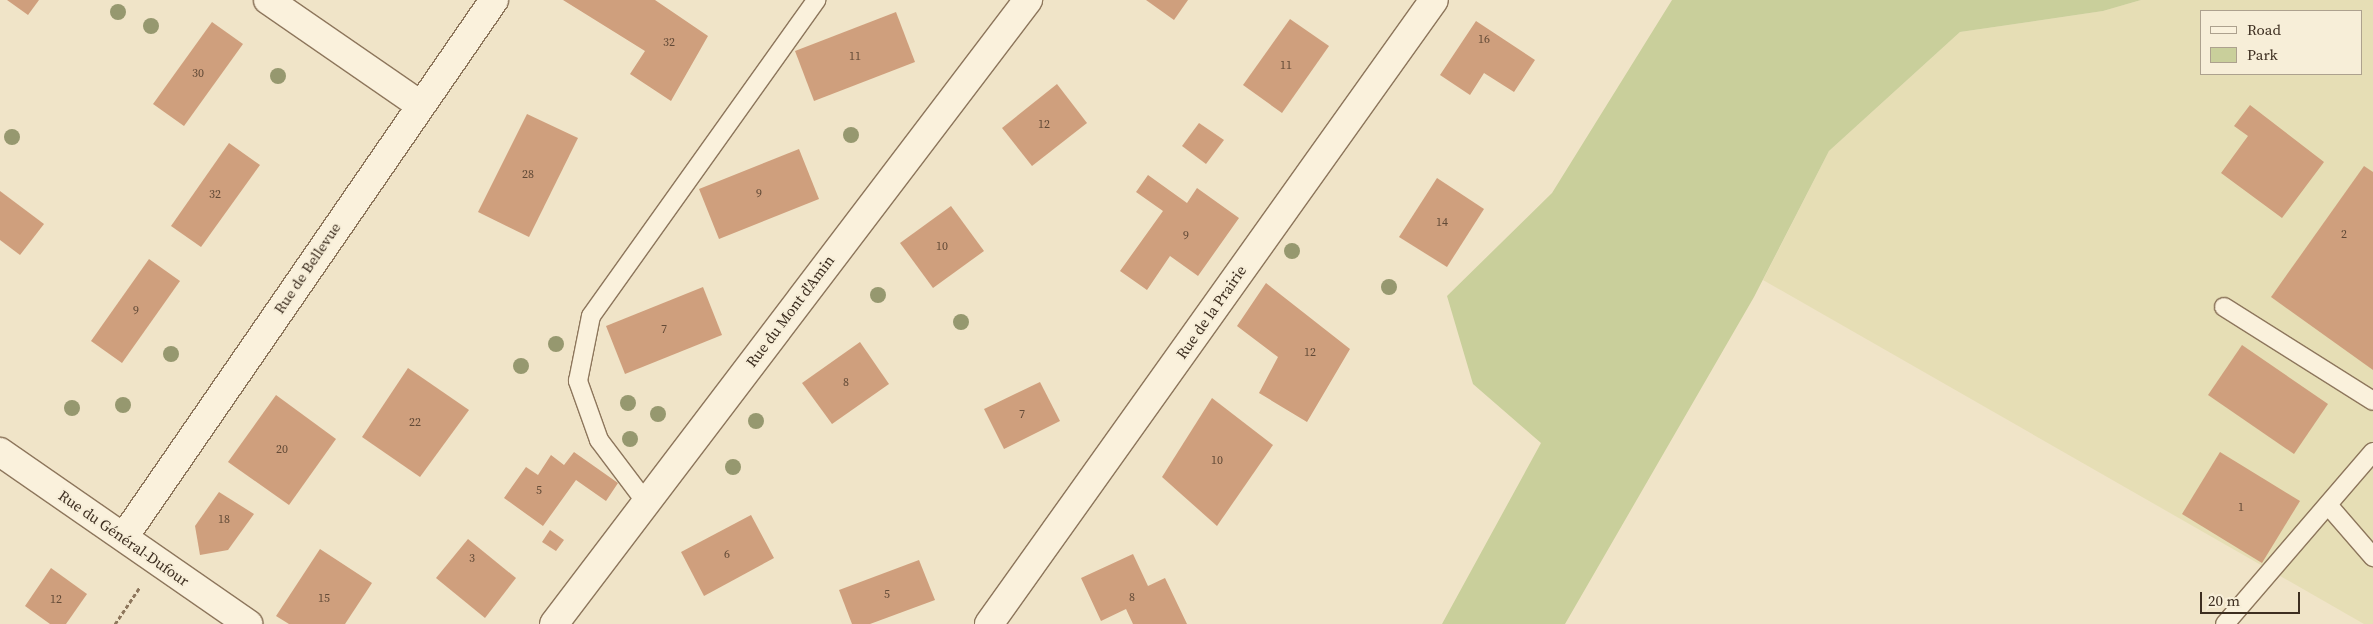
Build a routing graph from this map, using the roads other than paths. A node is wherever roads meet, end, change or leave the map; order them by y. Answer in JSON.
{"nodes":[{"id":1,"x":268,"y":0,"type":"edge"},
{"id":2,"x":494,"y":0,"type":"edge"},
{"id":3,"x":816,"y":0,"type":"edge"},
{"id":4,"x":1028,"y":0,"type":"edge"},
{"id":5,"x":1434,"y":0,"type":"edge"},
{"id":6,"x":419,"y":104,"type":"junction"},
{"id":7,"x":2224,"y":307,"type":"dead end"},
{"id":8,"x":2373,"y":401,"type":"edge"},
{"id":9,"x":0,"y":452,"type":"edge"},
{"id":10,"x":2373,"y":452,"type":"edge"},
{"id":11,"x":645,"y":500,"type":"junction"},
{"id":12,"x":2328,"y":505,"type":"junction"},
{"id":13,"x":124,"y":537,"type":"junction"},
{"id":14,"x":2373,"y":557,"type":"edge"},
{"id":15,"x":248,"y":624,"type":"edge"},
{"id":16,"x":554,"y":624,"type":"edge"},
{"id":17,"x":989,"y":624,"type":"edge"},
{"id":18,"x":2225,"y":624,"type":"edge"}],
"edges":[{"from":1,"to":6,"type":"street"},
{"from":2,"to":6,"type":"street","name":"Rue de Bellevue"},
{"from":3,"to":11,"type":"lane"},
{"from":4,"to":11,"type":"street","name":"Rue du Mont d'Amin"},
{"from":5,"to":17,"type":"street","name":"Rue de la Prairie"},
{"from":6,"to":13,"type":"street","name":"Rue de Bellevue"},
{"from":7,"to":8,"type":"lane"},
{"from":9,"to":13,"type":"street","name":"Rue du Général-Dufour"},
{"from":10,"to":12,"type":"lane"},
{"from":11,"to":16,"type":"street","name":"Rue du Mont d'Amin"},
{"from":12,"to":14,"type":"lane"},
{"from":12,"to":18,"type":"lane"},
{"from":13,"to":15,"type":"street","name":"Rue du Général-Dufour"}]}
